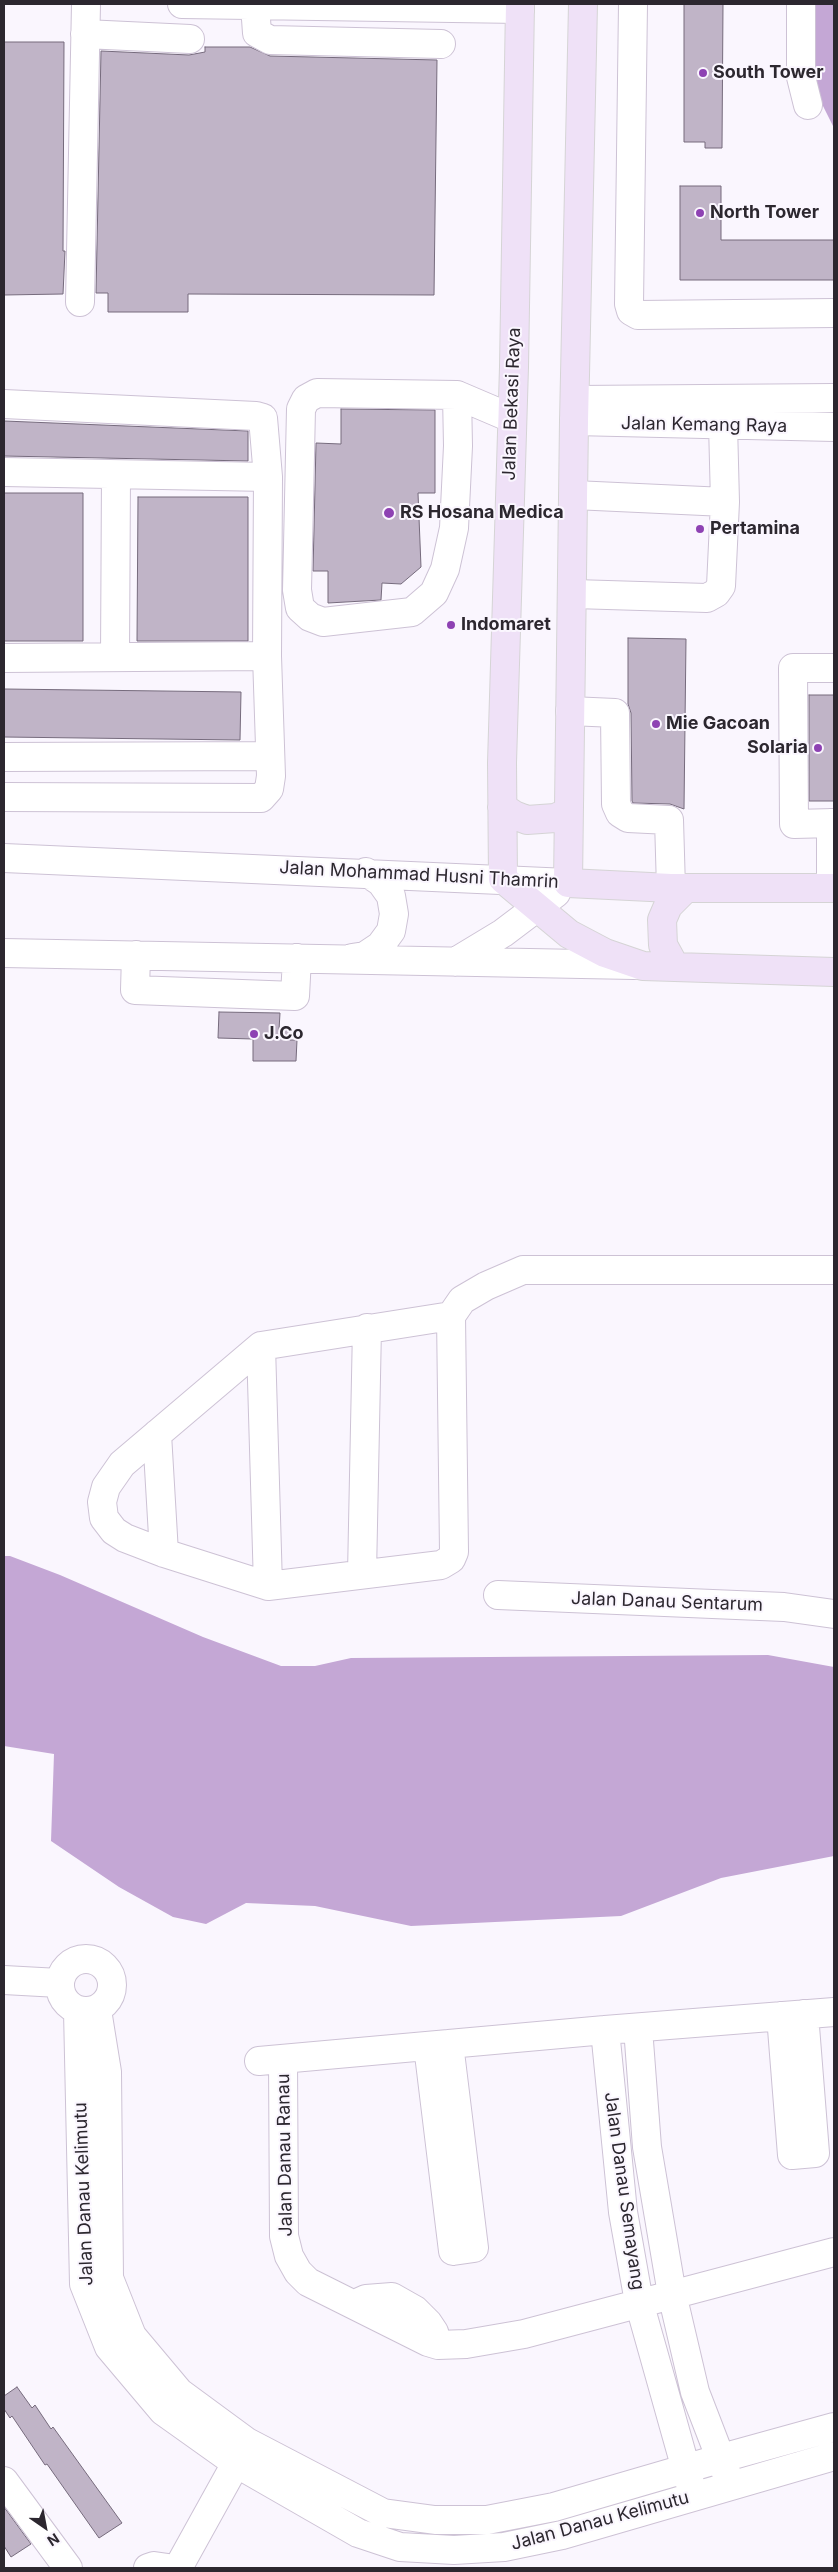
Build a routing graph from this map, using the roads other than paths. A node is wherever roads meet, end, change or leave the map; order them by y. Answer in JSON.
{"nodes":[{"id":1,"x":86,"y":4,"type":"edge"},
{"id":2,"x":182,"y":4,"type":"edge"},
{"id":3,"x":583,"y":4,"type":"edge"},
{"id":4,"x":633,"y":4,"type":"edge"},
{"id":5,"x":801,"y":4,"type":"edge"},
{"id":6,"x":255,"y":5,"type":"junction"},
{"id":7,"x":520,"y":6,"type":"edge"},
{"id":8,"x":86,"y":34,"type":"junction"},
{"id":9,"x":190,"y":39,"type":"dead end"},
{"id":10,"x":441,"y":44,"type":"dead end"},
{"id":11,"x":808,"y":105,"type":"dead end"},
{"id":12,"x":80,"y":302,"type":"dead end"},
{"id":13,"x":834,"y":313,"type":"edge"},
{"id":14,"x":457,"y":396,"type":"junction"},
{"id":15,"x":834,"y":398,"type":"edge"},
{"id":16,"x":4,"y":404,"type":"edge"},
{"id":17,"x":575,"y":411,"type":"junction"},
{"id":18,"x":722,"y":412,"type":"junction"},
{"id":19,"x":511,"y":418,"type":"junction"},
{"id":20,"x":834,"y":427,"type":"edge"},
{"id":21,"x":4,"y":472,"type":"edge"},
{"id":22,"x":116,"y":476,"type":"junction"},
{"id":23,"x":268,"y":477,"type":"junction"},
{"id":24,"x":574,"y":495,"type":"junction"},
{"id":25,"x":725,"y":502,"type":"junction"},
{"id":26,"x":574,"y":594,"type":"junction"},
{"id":27,"x":267,"y":656,"type":"junction"},
{"id":28,"x":115,"y":657,"type":"junction"},
{"id":29,"x":4,"y":658,"type":"edge"},
{"id":30,"x":834,"y":668,"type":"edge"},
{"id":31,"x":570,"y":711,"type":"junction"},
{"id":32,"x":270,"y":756,"type":"junction"},
{"id":33,"x":4,"y":757,"type":"edge"},
{"id":34,"x":4,"y":797,"type":"edge"},
{"id":35,"x":502,"y":807,"type":"junction"},
{"id":36,"x":568,"y":812,"type":"junction"},
{"id":37,"x":832,"y":823,"type":"edge"},
{"id":38,"x":4,"y":858,"type":"edge"},
{"id":39,"x":366,"y":872,"type":"junction"},
{"id":40,"x":503,"y":879,"type":"junction"},
{"id":41,"x":568,"y":882,"type":"junction"},
{"id":42,"x":678,"y":888,"type":"junction"},
{"id":43,"x":833,"y":888,"type":"edge"},
{"id":44,"x":536,"y":909,"type":"junction"},
{"id":45,"x":4,"y":953,"type":"edge"},
{"id":46,"x":136,"y":955,"type":"junction"},
{"id":47,"x":297,"y":958,"type":"junction"},
{"id":48,"x":348,"y":959,"type":"junction"},
{"id":49,"x":455,"y":962,"type":"junction"},
{"id":50,"x":643,"y":966,"type":"junction"},
{"id":51,"x":675,"y":967,"type":"junction"},
{"id":52,"x":834,"y":972,"type":"edge"},
{"id":53,"x":834,"y":1270,"type":"edge"},
{"id":54,"x":451,"y":1316,"type":"junction"},
{"id":55,"x":367,"y":1328,"type":"junction"},
{"id":56,"x":261,"y":1346,"type":"junction"},
{"id":57,"x":157,"y":1434,"type":"junction"},
{"id":58,"x":164,"y":1553,"type":"junction"},
{"id":59,"x":362,"y":1574,"type":"junction"},
{"id":60,"x":268,"y":1586,"type":"junction"},
{"id":61,"x":498,"y":1595,"type":"dead end"},
{"id":62,"x":834,"y":1614,"type":"edge"},
{"id":63,"x":4,"y":1980,"type":"edge"},
{"id":64,"x":59,"y":1983,"type":"junction"},
{"id":65,"x":88,"y":2010,"type":"junction"},
{"id":66,"x":834,"y":2012,"type":"edge"},
{"id":67,"x":638,"y":2028,"type":"junction"},
{"id":68,"x":605,"y":2030,"type":"junction"},
{"id":69,"x":439,"y":2045,"type":"junction"},
{"id":70,"x":834,"y":2252,"type":"edge"},
{"id":71,"x":672,"y":2294,"type":"junction"},
{"id":72,"x":639,"y":2302,"type":"junction"},
{"id":73,"x":834,"y":2427,"type":"edge"},
{"id":74,"x":241,"y":2452,"type":"junction"},
{"id":75,"x":834,"y":2456,"type":"edge"},
{"id":76,"x":722,"y":2458,"type":"junction"},
{"id":77,"x":686,"y":2468,"type":"junction"},
{"id":78,"x":4,"y":2481,"type":"edge"},
{"id":79,"x":729,"y":2484,"type":"junction"},
{"id":80,"x":694,"y":2495,"type":"junction"},
{"id":81,"x":68,"y":2568,"type":"edge"},
{"id":82,"x":148,"y":2568,"type":"edge"},
{"id":83,"x":168,"y":2568,"type":"edge"},
{"id":84,"x":178,"y":2568,"type":"edge"}],
"edges":[{"from":1,"to":8,"type":"street"},
{"from":2,"to":6,"type":"street"},
{"from":3,"to":17,"type":"main road"},
{"from":4,"to":13,"type":"street"},
{"from":5,"to":11,"type":"street"},
{"from":6,"to":7,"type":"street"},
{"from":6,"to":10,"type":"street"},
{"from":7,"to":19,"type":"main road","name":"Jalan Bekasi Raya"},
{"from":8,"to":9,"type":"street"},
{"from":8,"to":12,"type":"street"},
{"from":14,"to":14,"type":"street"},
{"from":14,"to":19,"type":"street"},
{"from":15,"to":18,"type":"street","name":"Jalan Kemang Raya"},
{"from":16,"to":23,"type":"street"},
{"from":17,"to":18,"type":"street","name":"Jalan Kemang Raya"},
{"from":17,"to":24,"type":"main road"},
{"from":18,"to":20,"type":"street","name":"Jalan Kemang Raya"},
{"from":18,"to":25,"type":"street"},
{"from":19,"to":35,"type":"main road","name":"Jalan Bekasi Raya"},
{"from":21,"to":22,"type":"street"},
{"from":22,"to":23,"type":"street"},
{"from":22,"to":28,"type":"street"},
{"from":23,"to":27,"type":"street"},
{"from":24,"to":25,"type":"street"},
{"from":24,"to":26,"type":"main road"},
{"from":25,"to":26,"type":"street"},
{"from":26,"to":31,"type":"main road"},
{"from":27,"to":28,"type":"street"},
{"from":27,"to":32,"type":"street"},
{"from":28,"to":29,"type":"street"},
{"from":30,"to":37,"type":"street"},
{"from":31,"to":36,"type":"main road"},
{"from":31,"to":42,"type":"street"},
{"from":32,"to":33,"type":"street"},
{"from":32,"to":34,"type":"street"},
{"from":35,"to":36,"type":"main road"},
{"from":35,"to":40,"type":"main road","name":"Jalan Bekasi Raya"},
{"from":36,"to":41,"type":"main road"},
{"from":37,"to":43,"type":"street"},
{"from":38,"to":39,"type":"street","name":"Jalan Mohammad Husni Thamrin"},
{"from":39,"to":40,"type":"street","name":"Jalan Mohammad Husni Thamrin"},
{"from":39,"to":48,"type":"street"},
{"from":40,"to":41,"type":"street","name":"Jalan Mohammad Husni Thamrin"},
{"from":40,"to":44,"type":"main road"},
{"from":41,"to":42,"type":"main road","name":"Jalan Mohammad Husni Thamrin"},
{"from":41,"to":44,"type":"street"},
{"from":42,"to":43,"type":"main road","name":"Jalan Mohammad Husni Thamrin"},
{"from":42,"to":51,"type":"main road"},
{"from":44,"to":49,"type":"street"},
{"from":44,"to":50,"type":"main road"},
{"from":45,"to":46,"type":"street"},
{"from":46,"to":47,"type":"street"},
{"from":46,"to":47,"type":"street"},
{"from":47,"to":48,"type":"street"},
{"from":48,"to":49,"type":"street"},
{"from":49,"to":50,"type":"street"},
{"from":50,"to":51,"type":"main road"},
{"from":51,"to":52,"type":"main road"},
{"from":53,"to":54,"type":"street"},
{"from":54,"to":55,"type":"street"},
{"from":54,"to":59,"type":"street"},
{"from":55,"to":56,"type":"street"},
{"from":55,"to":59,"type":"street"},
{"from":56,"to":57,"type":"street"},
{"from":56,"to":60,"type":"street"},
{"from":57,"to":58,"type":"street"},
{"from":57,"to":58,"type":"street"},
{"from":58,"to":60,"type":"street"},
{"from":59,"to":60,"type":"street"},
{"from":61,"to":62,"type":"street","name":"Jalan Danau Sentarum"},
{"from":63,"to":64,"type":"street"},
{"from":64,"to":65,"type":"street"},
{"from":64,"to":65,"type":"street"},
{"from":65,"to":74,"type":"street","name":"Jalan Danau Kelimutu"},
{"from":66,"to":67,"type":"street"},
{"from":67,"to":68,"type":"street"},
{"from":67,"to":71,"type":"street","name":"Jalan Danau Semayang"},
{"from":68,"to":69,"type":"street"},
{"from":68,"to":72,"type":"street","name":"Jalan Danau Semayang"},
{"from":69,"to":69,"type":"street"},
{"from":69,"to":72,"type":"street","name":"Jalan Danau Ranau"},
{"from":70,"to":71,"type":"street"},
{"from":71,"to":72,"type":"street","name":"Jalan Danau Ranau"},
{"from":71,"to":76,"type":"street","name":"Jalan Danau Semayang"},
{"from":72,"to":77,"type":"street","name":"Jalan Danau Semayang"},
{"from":73,"to":76,"type":"street","name":"Jalan Danau Kelimutu"},
{"from":74,"to":77,"type":"street","name":"Jalan Danau Kelimutu"},
{"from":74,"to":80,"type":"street","name":"Jalan Danau Kelimutu"},
{"from":74,"to":84,"type":"street"},
{"from":75,"to":79,"type":"street","name":"Jalan Danau Kelimutu"},
{"from":76,"to":77,"type":"street","name":"Jalan Danau Kelimutu"},
{"from":76,"to":79,"type":"street","name":"Jalan Danau Semayang"},
{"from":77,"to":80,"type":"street","name":"Jalan Danau Semayang"},
{"from":78,"to":81,"type":"street"},
{"from":79,"to":80,"type":"street","name":"Jalan Danau Kelimutu"},
{"from":82,"to":83,"type":"street"}]}
